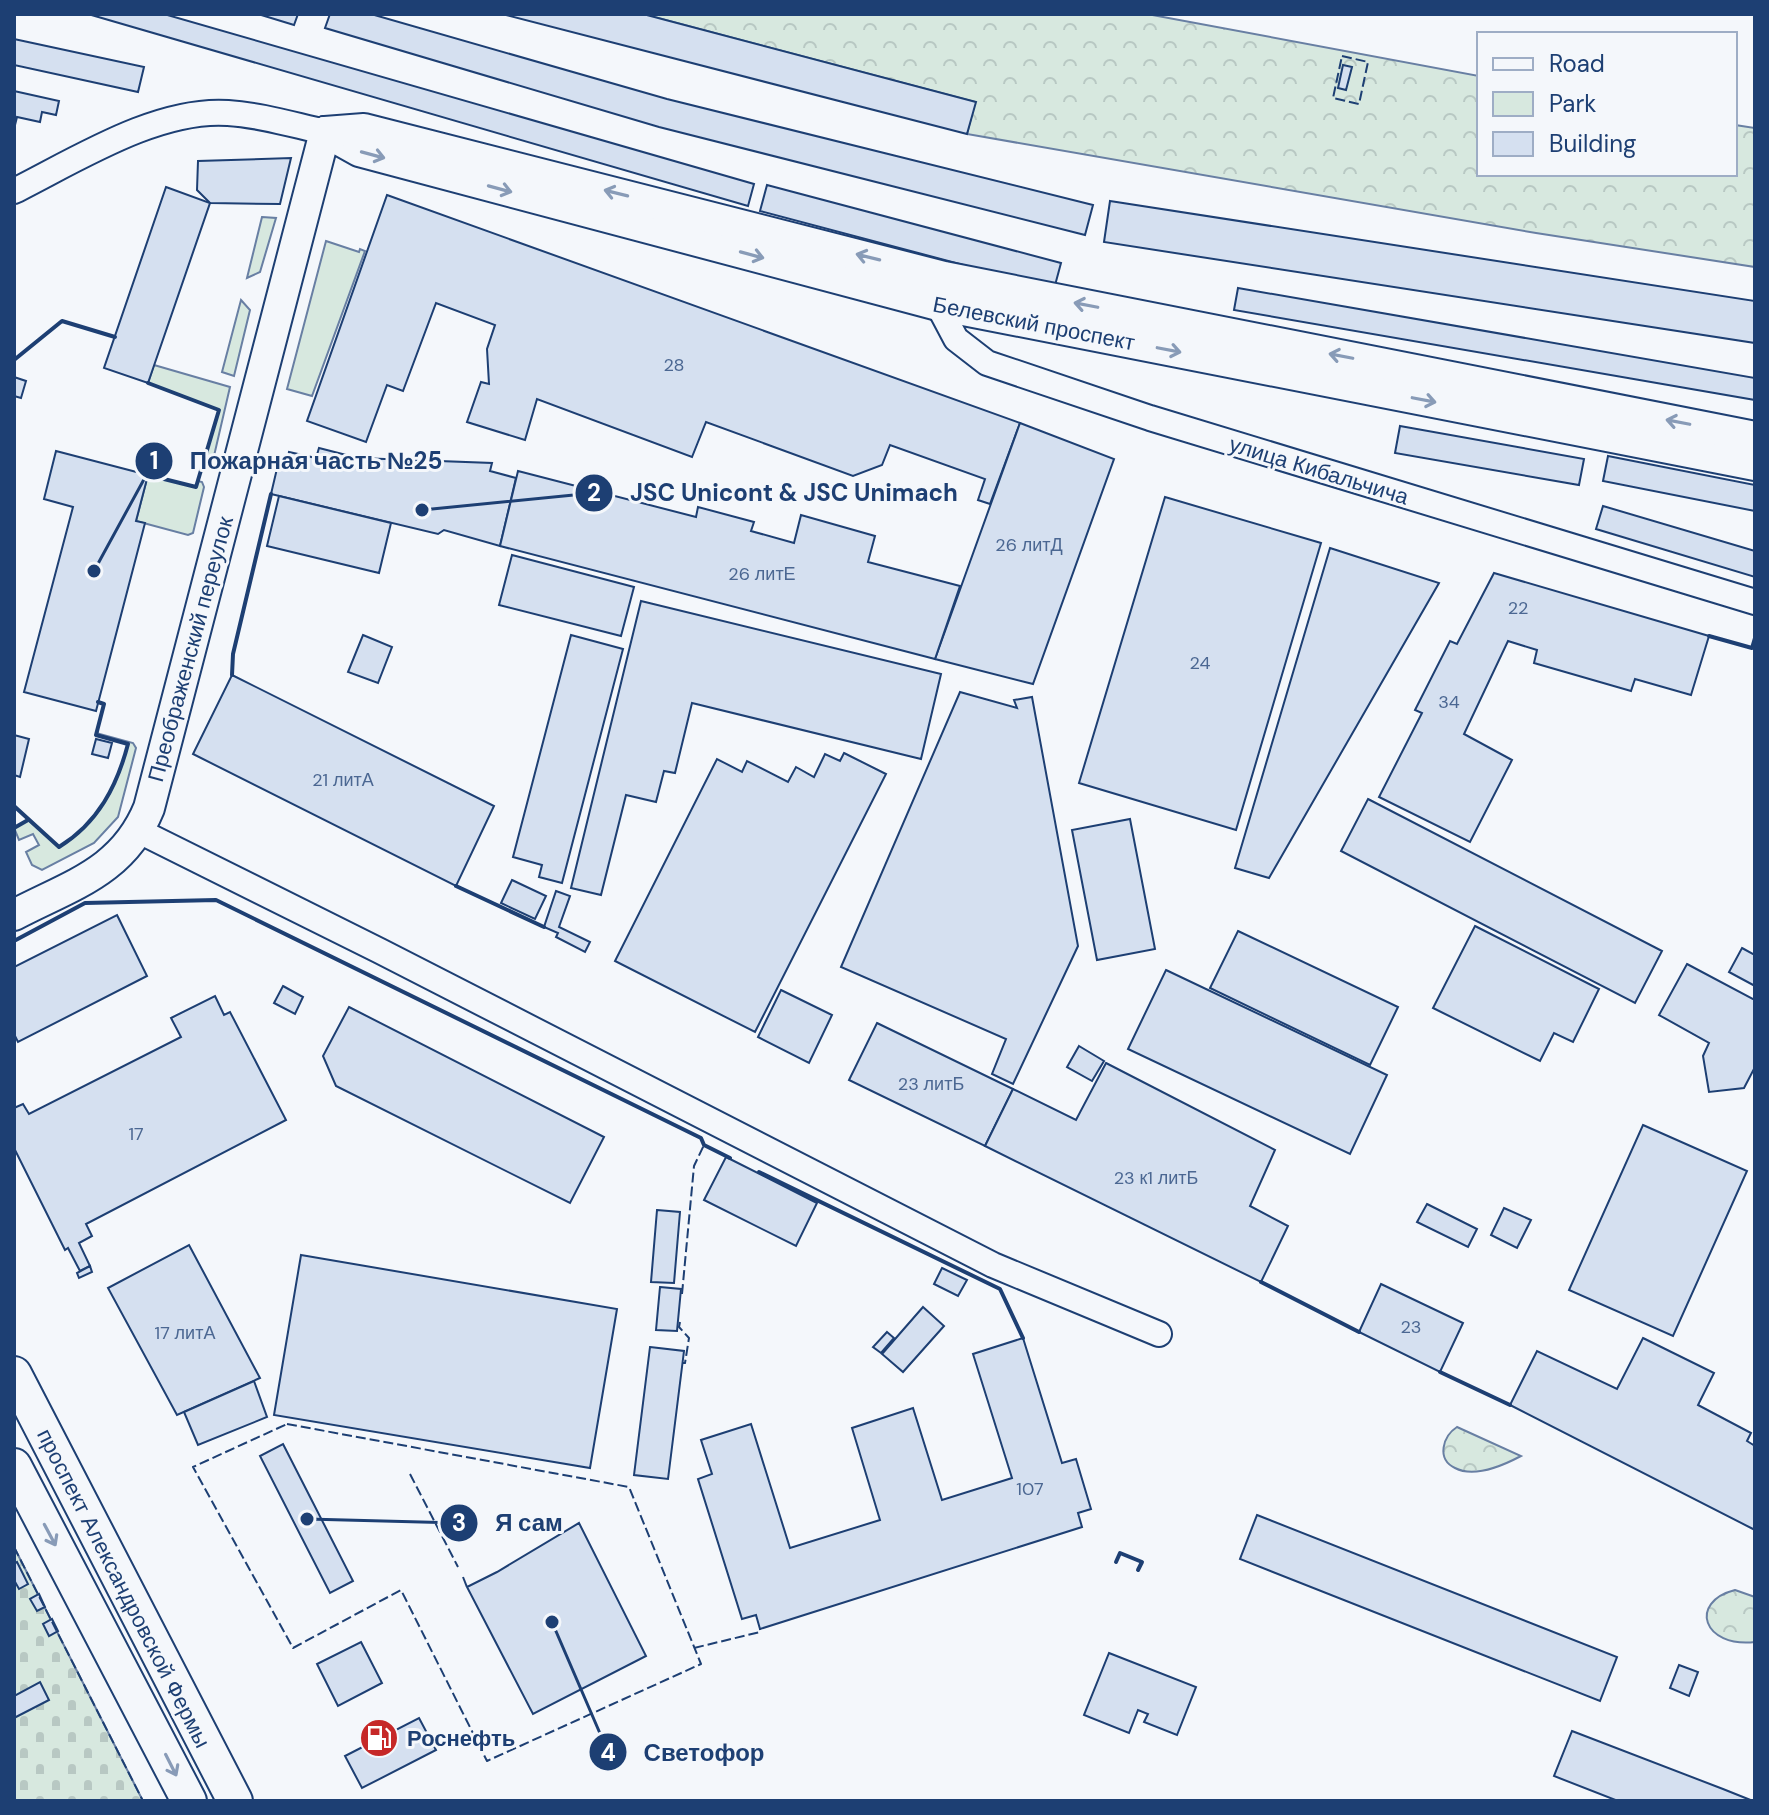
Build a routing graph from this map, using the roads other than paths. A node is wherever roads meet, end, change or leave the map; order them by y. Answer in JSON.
{"nodes":[{"id":1,"x":325,"y":132,"type":"junction"},
{"id":2,"x":14,"y":191,"type":"edge"},
{"id":3,"x":941,"y":291,"type":"junction"},
{"id":4,"x":1755,"y":437,"type":"edge"},
{"id":5,"x":1755,"y":465,"type":"edge"},
{"id":6,"x":1755,"y":602,"type":"edge"},
{"id":7,"x":139,"y":831,"type":"junction"},
{"id":8,"x":14,"y":915,"type":"edge"},
{"id":9,"x":1159,"y":1334,"type":"dead end"},
{"id":10,"x":14,"y":1374,"type":"edge"},
{"id":11,"x":14,"y":1466,"type":"edge"},
{"id":12,"x":189,"y":1801,"type":"edge"},
{"id":13,"x":235,"y":1801,"type":"edge"}],
"edges":[{"from":1,"to":2,"type":"street","name":"Белевский проспект"},
{"from":1,"to":3,"type":"street","name":"Белевский проспект"},
{"from":1,"to":7,"type":"street","name":"Преображенский переулок"},
{"from":4,"to":3,"type":"street","name":"Белевский проспект","one_way":true},
{"from":3,"to":5,"type":"street","name":"Белевский проспект","one_way":true},
{"from":3,"to":6,"type":"street","name":"улица Кибальчича"},
{"from":7,"to":8,"type":"street","name":"Преображенский переулок"},
{"from":7,"to":9,"type":"street"},
{"from":10,"to":13,"type":"main road","name":"проспект Александровской Фермы"},
{"from":11,"to":12,"type":"main road","name":"проспект Александровской Фермы","one_way":true}]}
